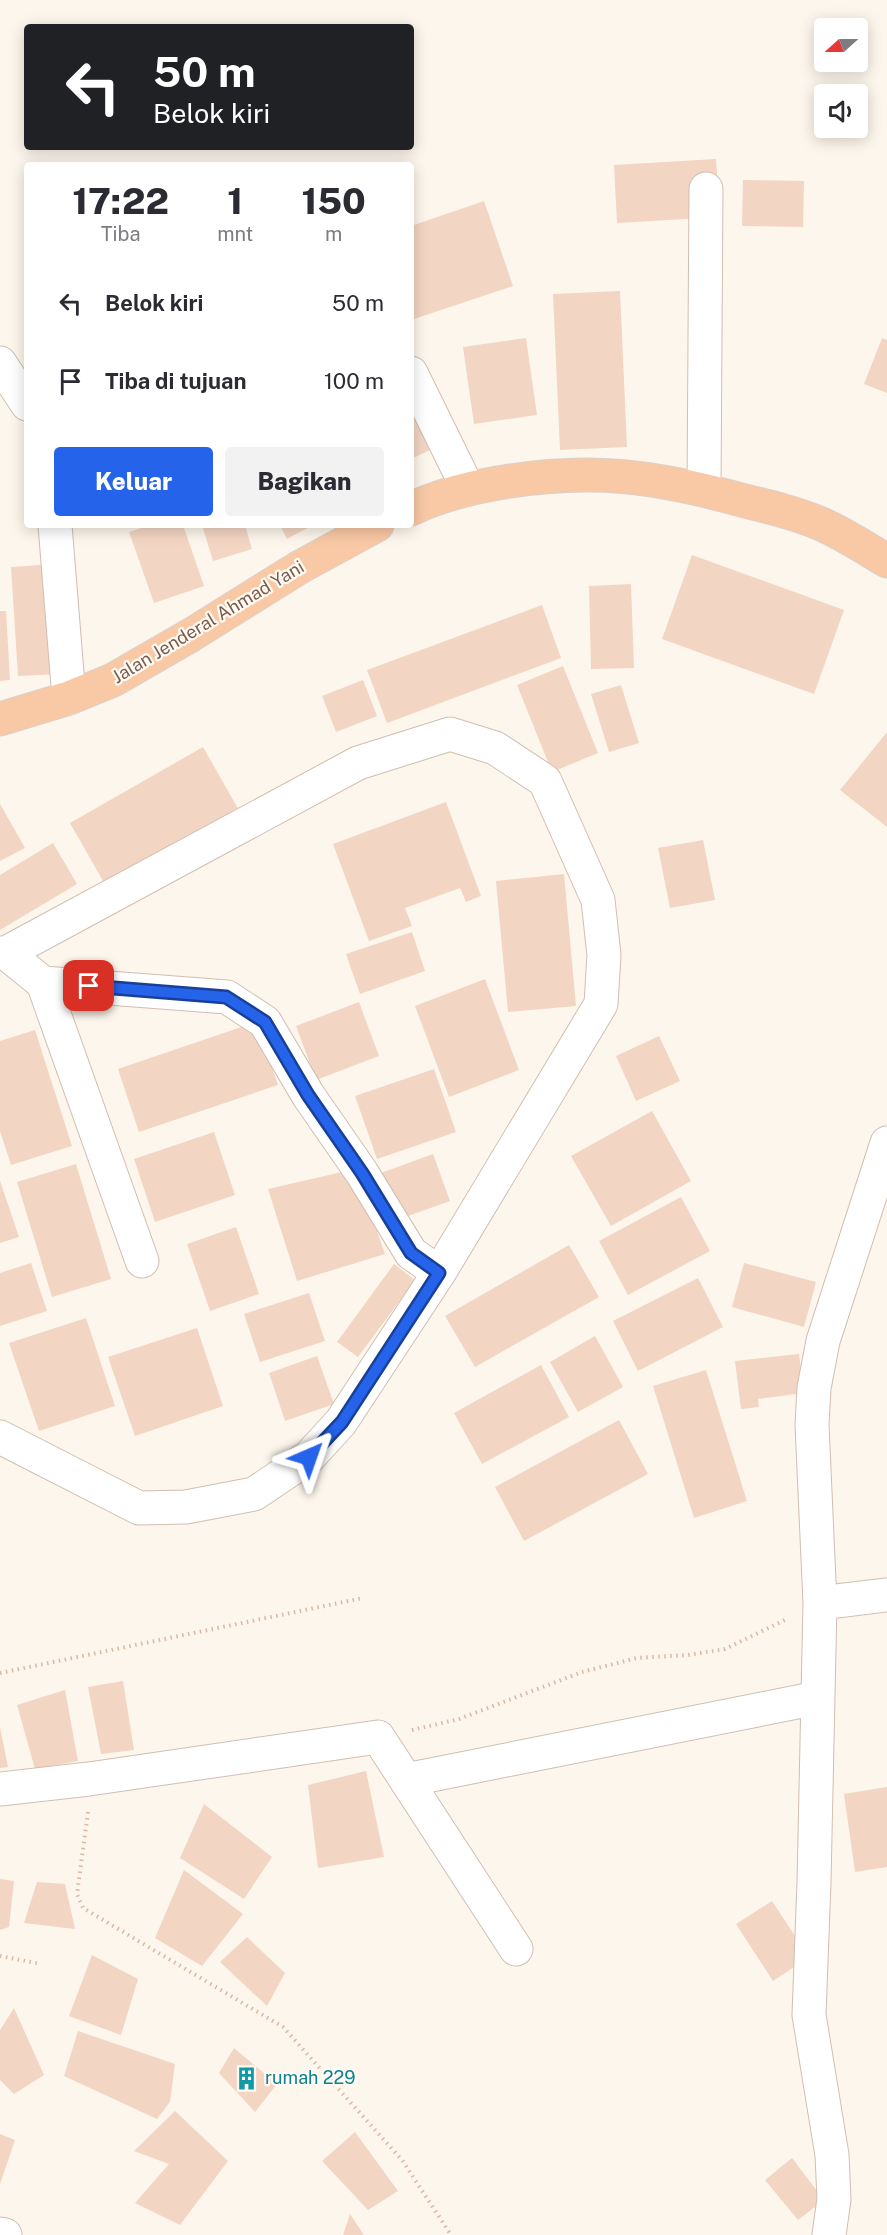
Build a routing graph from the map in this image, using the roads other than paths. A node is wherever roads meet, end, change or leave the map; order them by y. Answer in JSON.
{"nodes":[{"id":1,"x":706,"y":189,"type":"dead end"},
{"id":2,"x":0,"y":363,"type":"edge"},
{"id":3,"x":414,"y":379,"type":"edge"},
{"id":4,"x":24,"y":399,"type":"edge"},
{"id":5,"x":468,"y":489,"type":"junction"},
{"id":6,"x":704,"y":489,"type":"junction"},
{"id":7,"x":414,"y":508,"type":"edge"},
{"id":8,"x":55,"y":528,"type":"edge"},
{"id":9,"x":372,"y":528,"type":"edge"},
{"id":10,"x":887,"y":561,"type":"edge"},
{"id":11,"x":69,"y":698,"type":"junction"},
{"id":12,"x":0,"y":719,"type":"edge"},
{"id":13,"x":3,"y":953,"type":"edge"},
{"id":14,"x":43,"y":983,"type":"junction"},
{"id":15,"x":887,"y":1143,"type":"edge"},
{"id":16,"x":142,"y":1261,"type":"dead end"},
{"id":17,"x":439,"y":1273,"type":"junction"},
{"id":18,"x":0,"y":1437,"type":"edge"},
{"id":19,"x":887,"y":1595,"type":"edge"},
{"id":20,"x":820,"y":1603,"type":"junction"},
{"id":21,"x":818,"y":1698,"type":"junction"},
{"id":22,"x":406,"y":1780,"type":"junction"},
{"id":23,"x":0,"y":1789,"type":"edge"},
{"id":24,"x":516,"y":1949,"type":"dead end"},
{"id":25,"x":0,"y":2234,"type":"edge"},
{"id":26,"x":5,"y":2235,"type":"edge"},
{"id":27,"x":829,"y":2235,"type":"edge"}],
"edges":[{"from":1,"to":6,"type":"street"},
{"from":2,"to":4,"type":"street"},
{"from":3,"to":5,"type":"street"},
{"from":5,"to":6,"type":"highway"},
{"from":5,"to":7,"type":"highway"},
{"from":6,"to":10,"type":"highway"},
{"from":8,"to":11,"type":"street"},
{"from":9,"to":11,"type":"highway","name":"Jalan Jenderal Ahmad Yani"},
{"from":11,"to":12,"type":"highway","name":"Jalan Jenderal Ahmad Yani"},
{"from":13,"to":14,"type":"street"},
{"from":13,"to":17,"type":"street"},
{"from":14,"to":16,"type":"street"},
{"from":14,"to":17,"type":"street"},
{"from":15,"to":20,"type":"street"},
{"from":17,"to":18,"type":"street"},
{"from":19,"to":20,"type":"street"},
{"from":20,"to":21,"type":"street"},
{"from":21,"to":22,"type":"street"},
{"from":21,"to":27,"type":"street"},
{"from":22,"to":23,"type":"street"},
{"from":22,"to":24,"type":"street"},
{"from":25,"to":26,"type":"street"}]}
